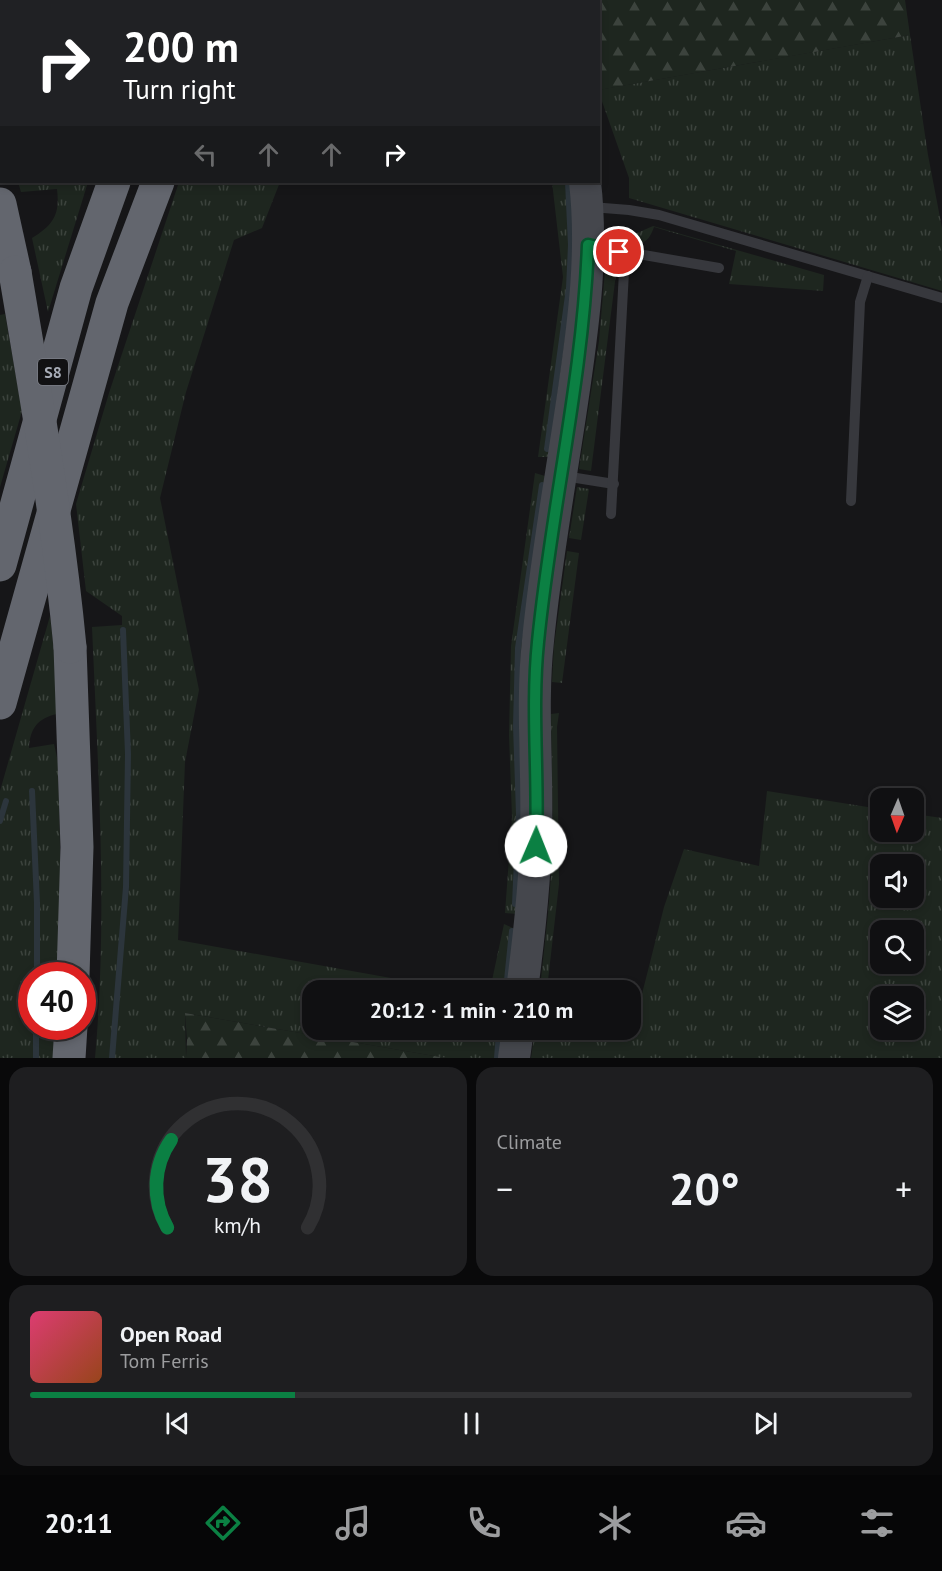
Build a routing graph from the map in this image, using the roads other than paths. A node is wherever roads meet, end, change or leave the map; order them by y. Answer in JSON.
{"nodes":[{"id":1,"x":114,"y":183,"type":"edge"},
{"id":2,"x":158,"y":183,"type":"edge"},
{"id":3,"x":586,"y":194,"type":"edge"},
{"id":4,"x":0,"y":204,"type":"edge"},
{"id":5,"x":588,"y":245,"type":"junction"},
{"id":6,"x":624,"y":253,"type":"junction"},
{"id":7,"x":719,"y":268,"type":"dead end"},
{"id":8,"x":868,"y":276,"type":"junction"},
{"id":9,"x":942,"y":298,"type":"edge"},
{"id":10,"x":561,"y":476,"type":"junction"},
{"id":11,"x":614,"y":484,"type":"junction"},
{"id":12,"x":851,"y":501,"type":"dead end"},
{"id":13,"x":611,"y":514,"type":"dead end"},
{"id":14,"x":0,"y":565,"type":"edge"},
{"id":15,"x":0,"y":704,"type":"edge"},
{"id":16,"x":73,"y":962,"type":"edge"},
{"id":17,"x":523,"y":980,"type":"edge"},
{"id":18,"x":70,"y":1040,"type":"edge"},
{"id":19,"x":516,"y":1040,"type":"edge"},
{"id":20,"x":69,"y":1058,"type":"edge"},
{"id":21,"x":514,"y":1058,"type":"edge"}],
"edges":[{"from":1,"to":14,"type":"highway","number":"S8"},
{"from":2,"to":15,"type":"highway","number":"S8"},
{"from":3,"to":5,"type":"street"},
{"from":3,"to":8,"type":"lane"},
{"from":4,"to":16,"type":"highway","bridge":true},
{"from":5,"to":6,"type":"lane"},
{"from":5,"to":10,"type":"street"},
{"from":6,"to":7,"type":"lane"},
{"from":6,"to":11,"type":"lane"},
{"from":8,"to":9,"type":"lane"},
{"from":8,"to":12,"type":"lane"},
{"from":10,"to":11,"type":"lane"},
{"from":10,"to":17,"type":"street"},
{"from":11,"to":13,"type":"lane"},
{"from":18,"to":20,"type":"highway"},
{"from":19,"to":21,"type":"street"}]}
